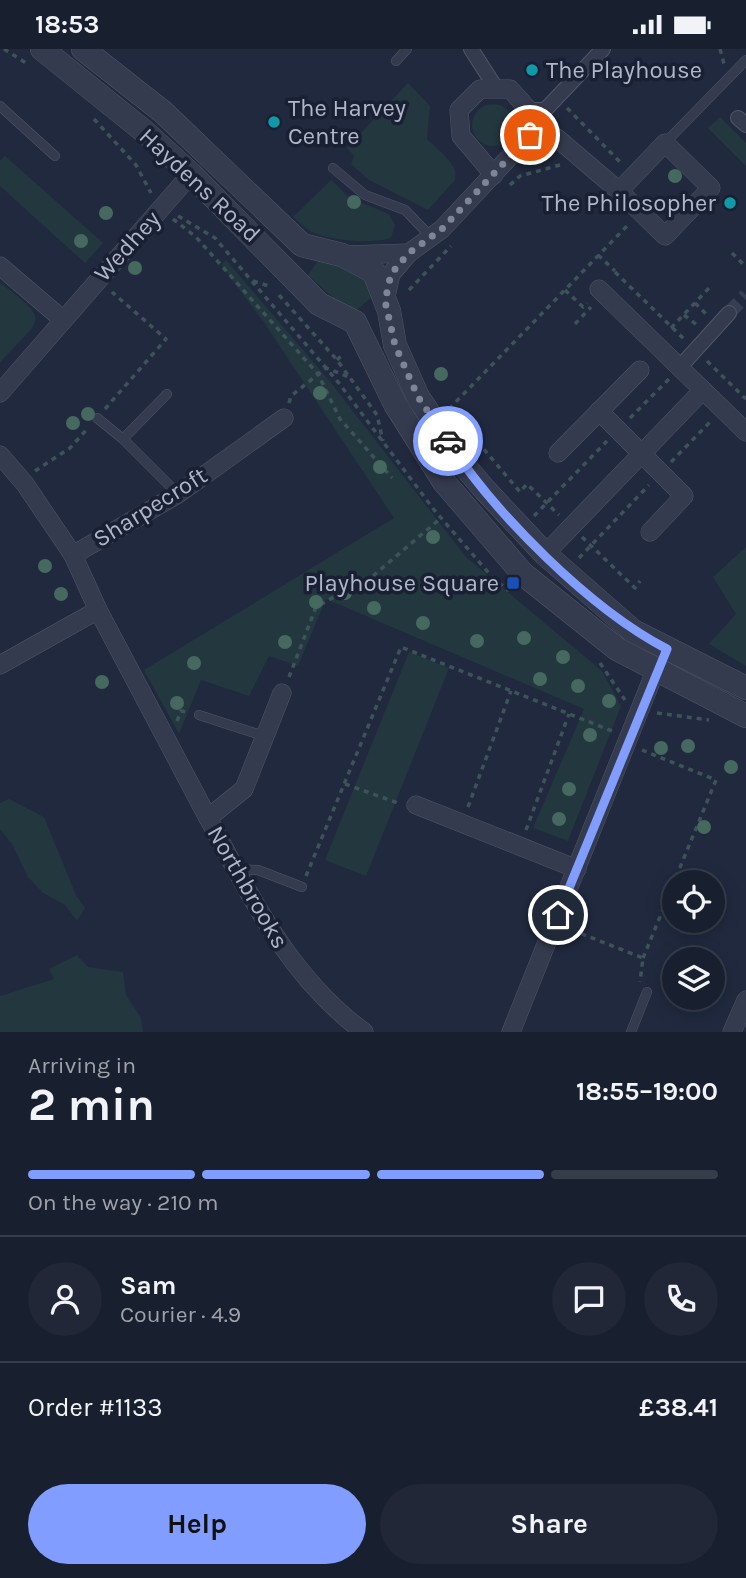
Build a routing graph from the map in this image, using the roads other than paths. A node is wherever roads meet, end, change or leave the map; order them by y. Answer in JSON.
{"nodes":[{"id":1,"x":83,"y":49,"type":"edge"},
{"id":2,"x":407,"y":49,"type":"edge"},
{"id":3,"x":471,"y":49,"type":"edge"},
{"id":4,"x":603,"y":49,"type":"edge"},
{"id":5,"x":35,"y":57,"type":"edge"},
{"id":6,"x":746,"y":60,"type":"edge"},
{"id":7,"x":396,"y":61,"type":"dead end"},
{"id":8,"x":496,"y":88,"type":"junction"},
{"id":9,"x":0,"y":106,"type":"edge"},
{"id":10,"x":529,"y":110,"type":"junction"},
{"id":11,"x":530,"y":135,"type":"junction"},
{"id":12,"x":665,"y":143,"type":"junction"},
{"id":13,"x":55,"y":156,"type":"dead end"},
{"id":14,"x":333,"y":168,"type":"dead end"},
{"id":15,"x":191,"y":174,"type":"junction"},
{"id":16,"x":494,"y":175,"type":"junction"},
{"id":17,"x":619,"y":191,"type":"junction"},
{"id":18,"x":431,"y":237,"type":"junction"},
{"id":19,"x":409,"y":253,"type":"junction"},
{"id":20,"x":342,"y":255,"type":"junction"},
{"id":21,"x":0,"y":266,"type":"edge"},
{"id":22,"x":596,"y":297,"type":"road end"},
{"id":23,"x":385,"y":301,"type":"junction"},
{"id":24,"x":729,"y":313,"type":"tunnel mouth"},
{"id":25,"x":62,"y":319,"type":"junction"},
{"id":26,"x":355,"y":322,"type":"junction"},
{"id":27,"x":680,"y":367,"type":"junction"},
{"id":28,"x":640,"y":370,"type":"dead end"},
{"id":29,"x":703,"y":390,"type":"junction"},
{"id":30,"x":0,"y":393,"type":"edge"},
{"id":31,"x":167,"y":394,"type":"dead end"},
{"id":32,"x":598,"y":411,"type":"junction"},
{"id":33,"x":97,"y":418,"type":"road end"},
{"id":34,"x":284,"y":418,"type":"road end"},
{"id":35,"x":746,"y":432,"type":"edge"},
{"id":36,"x":123,"y":439,"type":"junction"},
{"id":37,"x":558,"y":453,"type":"dead end"},
{"id":38,"x":641,"y":454,"type":"junction"},
{"id":39,"x":0,"y":455,"type":"edge"},
{"id":40,"x":178,"y":494,"type":"junction"},
{"id":41,"x":650,"y":532,"type":"dead end"},
{"id":42,"x":550,"y":549,"type":"junction"},
{"id":43,"x":73,"y":555,"type":"junction"},
{"id":44,"x":98,"y":610,"type":"junction"},
{"id":45,"x":667,"y":649,"type":"junction"},
{"id":46,"x":0,"y":665,"type":"edge"},
{"id":47,"x":656,"y":670,"type":"junction"},
{"id":48,"x":746,"y":688,"type":"edge"},
{"id":49,"x":282,"y":693,"type":"road end"},
{"id":50,"x":199,"y":715,"type":"road end"},
{"id":51,"x":746,"y":716,"type":"edge"},
{"id":52,"x":264,"y":736,"type":"junction"},
{"id":53,"x":416,"y":805,"type":"road end"},
{"id":54,"x":208,"y":818,"type":"junction"},
{"id":55,"x":236,"y":869,"type":"junction"},
{"id":56,"x":577,"y":869,"type":"junction"},
{"id":57,"x":302,"y":887,"type":"road end"},
{"id":58,"x":647,"y":992,"type":"road end"},
{"id":59,"x":746,"y":1000,"type":"edge"},
{"id":60,"x":364,"y":1032,"type":"edge"},
{"id":61,"x":511,"y":1032,"type":"edge"},
{"id":62,"x":631,"y":1032,"type":"edge"},
{"id":63,"x":732,"y":1032,"type":"edge"}],
"edges":[{"from":1,"to":20,"type":"street","name":"Haydens Road"},
{"from":2,"to":7,"type":"lane"},
{"from":3,"to":8,"type":"street"},
{"from":4,"to":10,"type":"street"},
{"from":5,"to":15,"type":"street","name":"Haydens Road"},
{"from":6,"to":12,"type":"lane"},
{"from":8,"to":10,"type":"street"},
{"from":8,"to":16,"type":"street"},
{"from":9,"to":13,"type":"lane"},
{"from":10,"to":11,"type":"street"},
{"from":11,"to":16,"type":"street"},
{"from":11,"to":17,"type":"street"},
{"from":12,"to":17,"type":"street"},
{"from":12,"to":17,"type":"street"},
{"from":14,"to":18,"type":"lane"},
{"from":15,"to":25,"type":"street","name":"Wedhey"},
{"from":15,"to":26,"type":"street","name":"Haydens Road"},
{"from":16,"to":18,"type":"street"},
{"from":18,"to":19,"type":"street"},
{"from":19,"to":20,"type":"street"},
{"from":19,"to":23,"type":"street"},
{"from":20,"to":23,"type":"street","name":"Haydens Road"},
{"from":21,"to":25,"type":"street"},
{"from":22,"to":27,"type":"street"},
{"from":23,"to":26,"type":"street"},
{"from":23,"to":42,"type":"street","name":"Haydens Road"},
{"from":24,"to":27,"type":"street"},
{"from":25,"to":30,"type":"street","name":"Wedhey"},
{"from":26,"to":47,"type":"street"},
{"from":27,"to":29,"type":"street"},
{"from":28,"to":32,"type":"street"},
{"from":29,"to":35,"type":"street"},
{"from":29,"to":38,"type":"street"},
{"from":31,"to":36,"type":"lane"},
{"from":32,"to":37,"type":"street"},
{"from":32,"to":38,"type":"street"},
{"from":33,"to":36,"type":"lane"},
{"from":34,"to":40,"type":"street","name":"Sharpecroft"},
{"from":36,"to":40,"type":"lane"},
{"from":38,"to":41,"type":"street"},
{"from":38,"to":42,"type":"street"},
{"from":39,"to":43,"type":"street"},
{"from":40,"to":43,"type":"street","name":"Sharpecroft"},
{"from":42,"to":45,"type":"street","name":"Haydens Road"},
{"from":43,"to":44,"type":"street","name":"Sharpecroft"},
{"from":44,"to":46,"type":"street"},
{"from":44,"to":54,"type":"street","name":"Sharpecroft"},
{"from":45,"to":47,"type":"street"},
{"from":45,"to":48,"type":"street","name":"Haydens Road"},
{"from":47,"to":51,"type":"street"},
{"from":47,"to":56,"type":"street"},
{"from":49,"to":52,"type":"street","name":"Northbrooks"},
{"from":50,"to":52,"type":"lane"},
{"from":52,"to":54,"type":"street","name":"Northbrooks"},
{"from":53,"to":56,"type":"street"},
{"from":54,"to":55,"type":"street","name":"Northbrooks"},
{"from":55,"to":57,"type":"lane"},
{"from":55,"to":60,"type":"street","name":"Northbrooks"},
{"from":56,"to":61,"type":"street"},
{"from":58,"to":62,"type":"lane"},
{"from":59,"to":63,"type":"street"}]}
